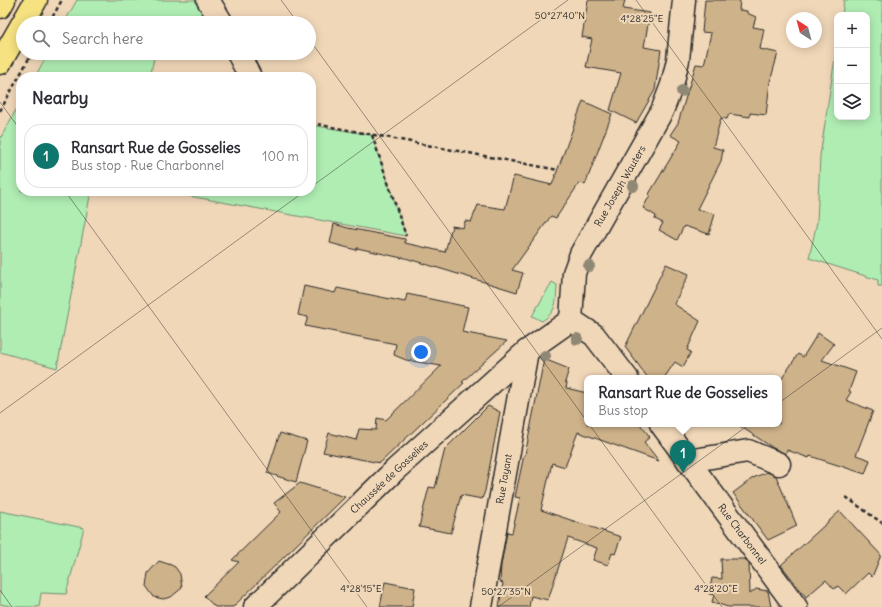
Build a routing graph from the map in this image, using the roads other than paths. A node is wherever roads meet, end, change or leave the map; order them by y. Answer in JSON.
{"nodes":[{"id":1,"x":4,"y":0,"type":"edge"},
{"id":2,"x":36,"y":0,"type":"edge"},
{"id":3,"x":208,"y":0,"type":"edge"},
{"id":4,"x":684,"y":0,"type":"edge"},
{"id":5,"x":0,"y":7,"type":"edge"},
{"id":6,"x":27,"y":16,"type":"edge"},
{"id":7,"x":218,"y":16,"type":"edge"},
{"id":8,"x":16,"y":35,"type":"edge"},
{"id":9,"x":242,"y":60,"type":"edge"},
{"id":10,"x":0,"y":63,"type":"edge"},
{"id":11,"x":248,"y":72,"type":"edge"},
{"id":12,"x":571,"y":320,"type":"junction"},
{"id":13,"x":527,"y":352,"type":"junction"},
{"id":14,"x":625,"y":375,"type":"edge"},
{"id":15,"x":663,"y":427,"type":"edge"},
{"id":16,"x":688,"y":461,"type":"junction"},
{"id":17,"x":779,"y":464,"type":"dead end"},
{"id":18,"x":255,"y":607,"type":"edge"},
{"id":19,"x":481,"y":607,"type":"edge"},
{"id":20,"x":796,"y":607,"type":"edge"}],
"edges":[{"from":1,"to":5,"type":"highway"},
{"from":2,"to":6,"type":"highway"},
{"from":3,"to":7,"type":"street"},
{"from":4,"to":12,"type":"street","name":"Rue Joseph Wauters"},
{"from":8,"to":10,"type":"highway"},
{"from":9,"to":11,"type":"street"},
{"from":12,"to":13,"type":"street"},
{"from":12,"to":14,"type":"street"},
{"from":13,"to":18,"type":"street","name":"Chaussée de Gosselies"},
{"from":13,"to":19,"type":"street","name":"Rue Tayant"},
{"from":15,"to":16,"type":"street","name":"Rue Charbonnel"},
{"from":16,"to":17,"type":"street"},
{"from":16,"to":20,"type":"street","name":"Rue Charbonnel"}]}
